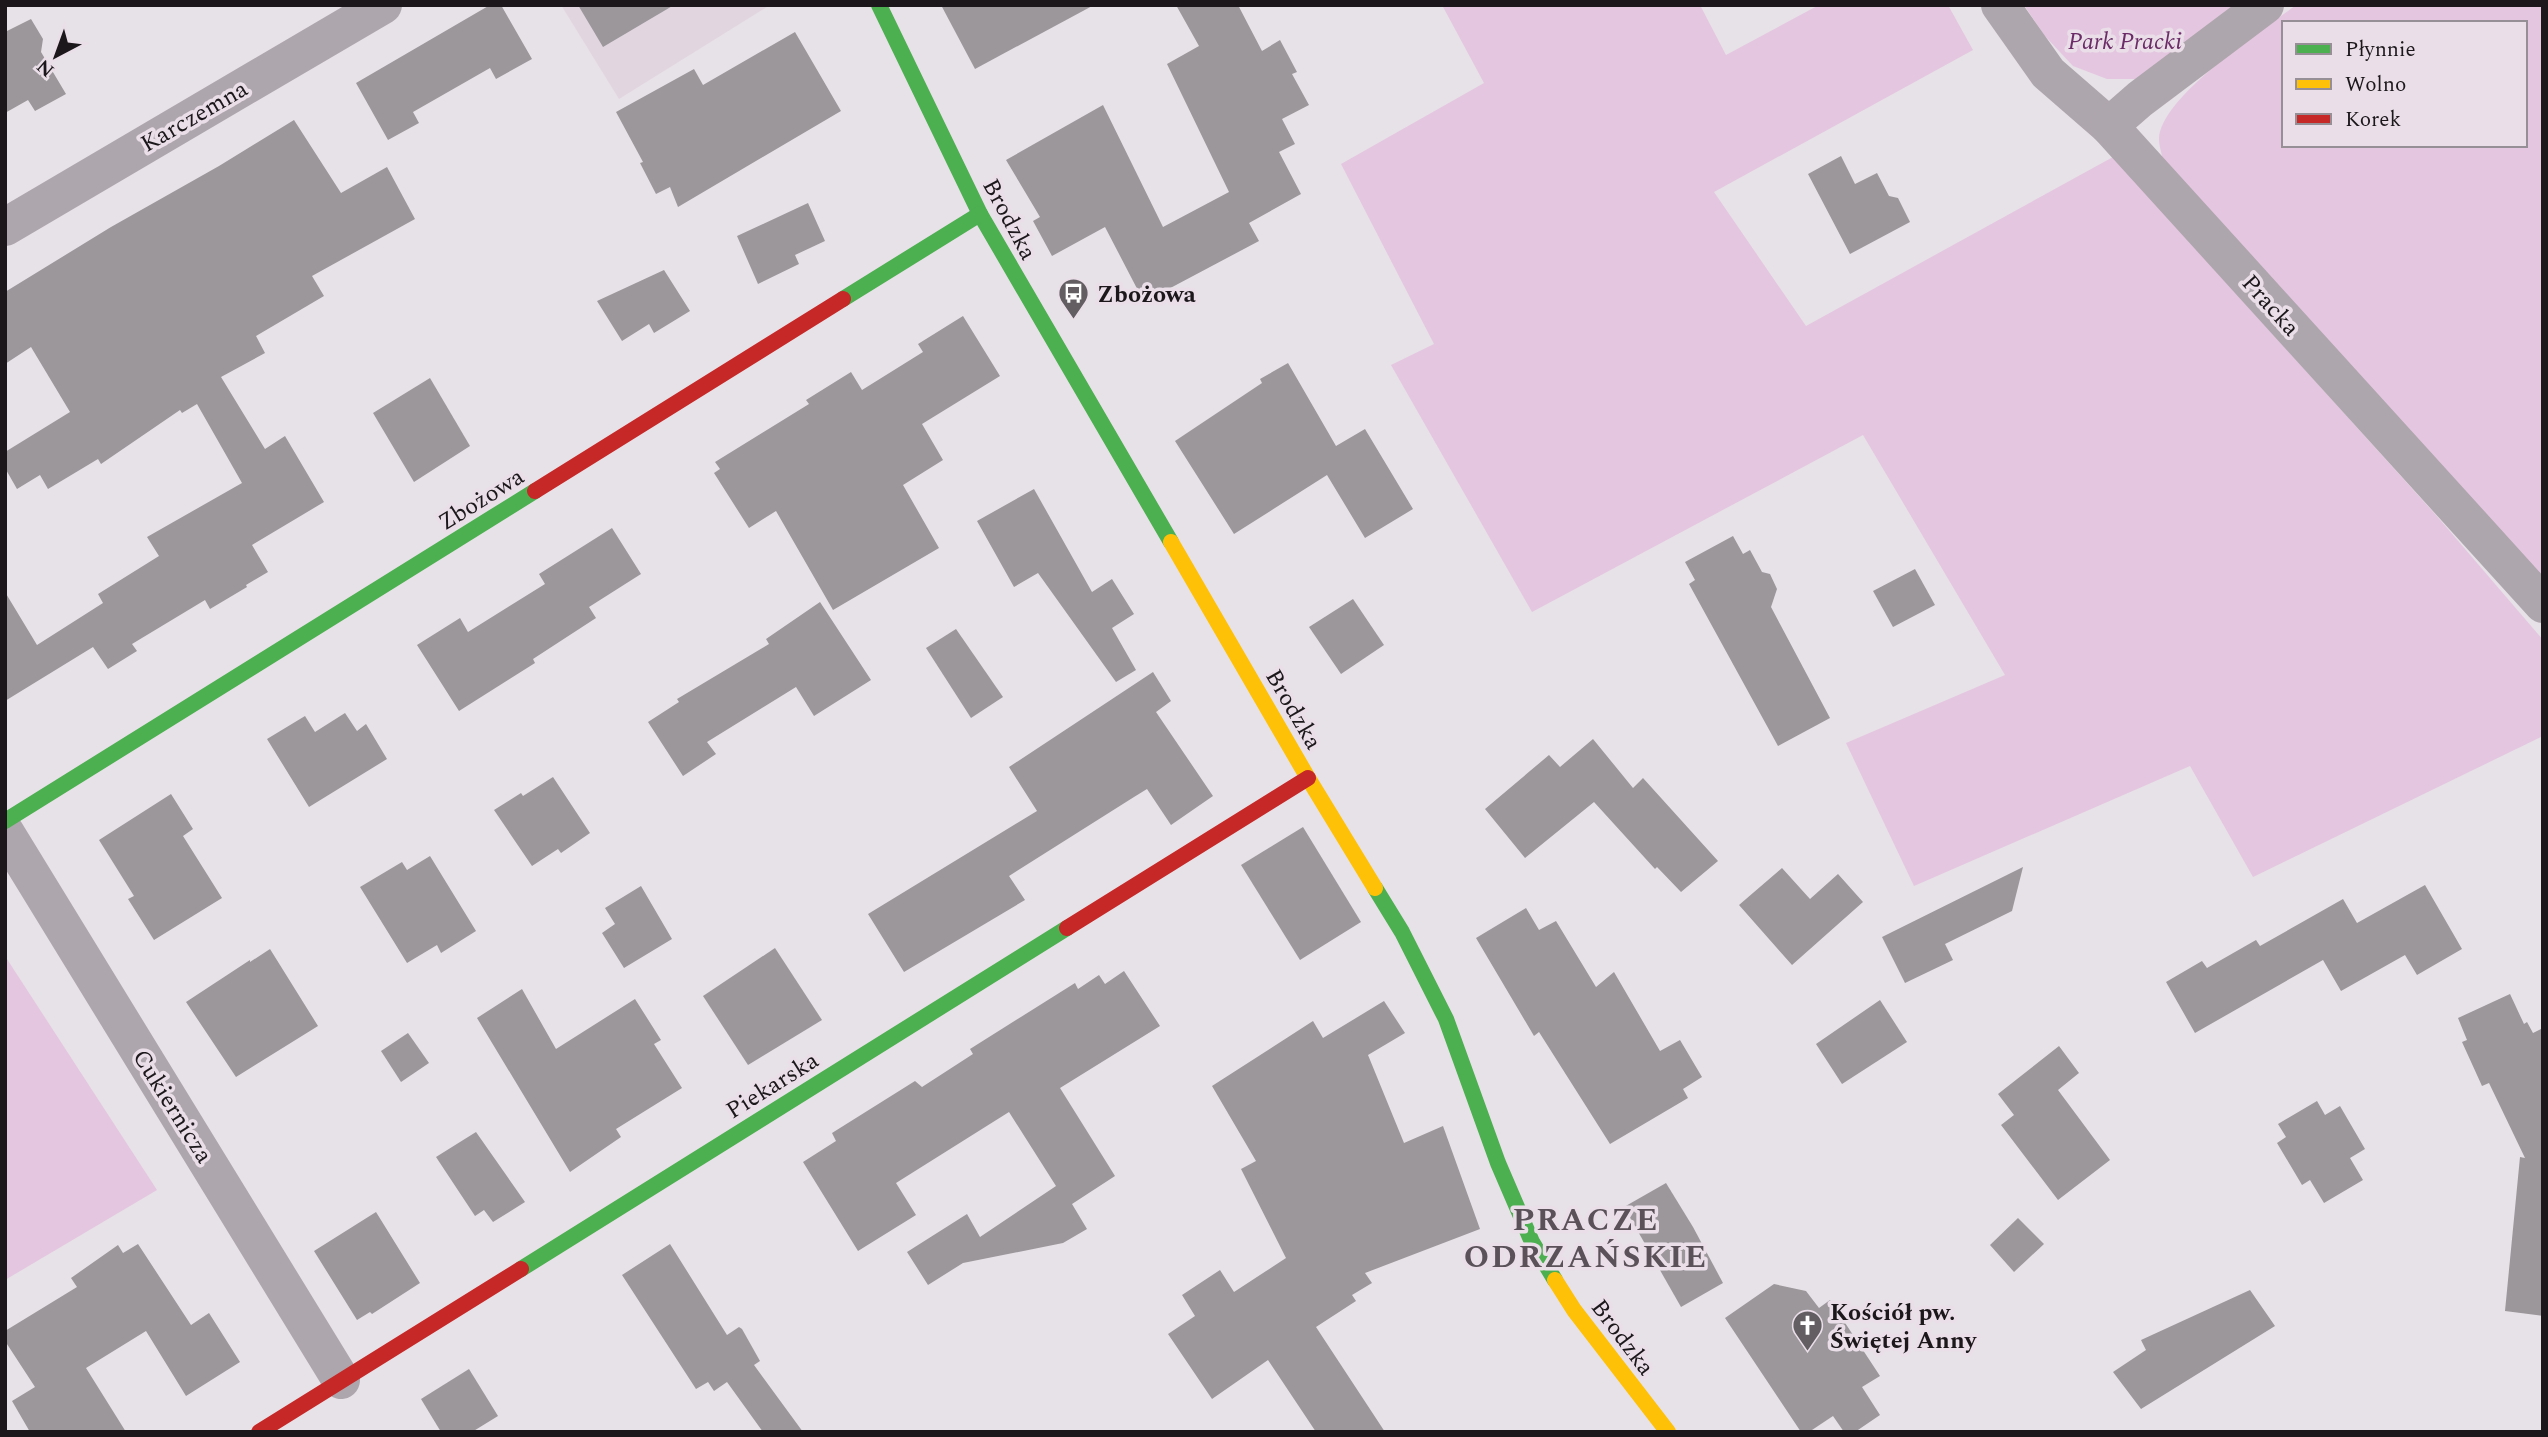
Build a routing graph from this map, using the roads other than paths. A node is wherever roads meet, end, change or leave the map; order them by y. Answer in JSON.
{"nodes":[{"id":1,"x":383,"y":5,"type":"edge"},
{"id":2,"x":880,"y":5,"type":"edge"},
{"id":3,"x":2000,"y":5,"type":"edge"},
{"id":4,"x":2265,"y":5,"type":"edge"},
{"id":5,"x":2109,"y":126,"type":"junction"},
{"id":6,"x":979,"y":214,"type":"junction"},
{"id":7,"x":5,"y":227,"type":"edge"},
{"id":8,"x":2543,"y":604,"type":"edge"},
{"id":9,"x":1308,"y":778,"type":"junction"},
{"id":10,"x":5,"y":821,"type":"edge"},
{"id":11,"x":5,"y":832,"type":"edge"},
{"id":12,"x":341,"y":1380,"type":"junction"},
{"id":13,"x":259,"y":1432,"type":"edge"},
{"id":14,"x":1668,"y":1432,"type":"edge"}],
"edges":[{"from":1,"to":7,"type":"street","name":"Karczemna"},
{"from":2,"to":6,"type":"street","name":"Brodzka"},
{"from":3,"to":5,"type":"street","name":"Pracka"},
{"from":4,"to":5,"type":"street"},
{"from":5,"to":8,"type":"street","name":"Pracka"},
{"from":6,"to":9,"type":"street","name":"Brodzka"},
{"from":6,"to":10,"type":"street","name":"Zbożowa"},
{"from":9,"to":12,"type":"street","name":"Piekarska"},
{"from":9,"to":14,"type":"street","name":"Brodzka"},
{"from":11,"to":12,"type":"street","name":"Cukiernicza"},
{"from":12,"to":13,"type":"street","name":"Piekarska"}]}
